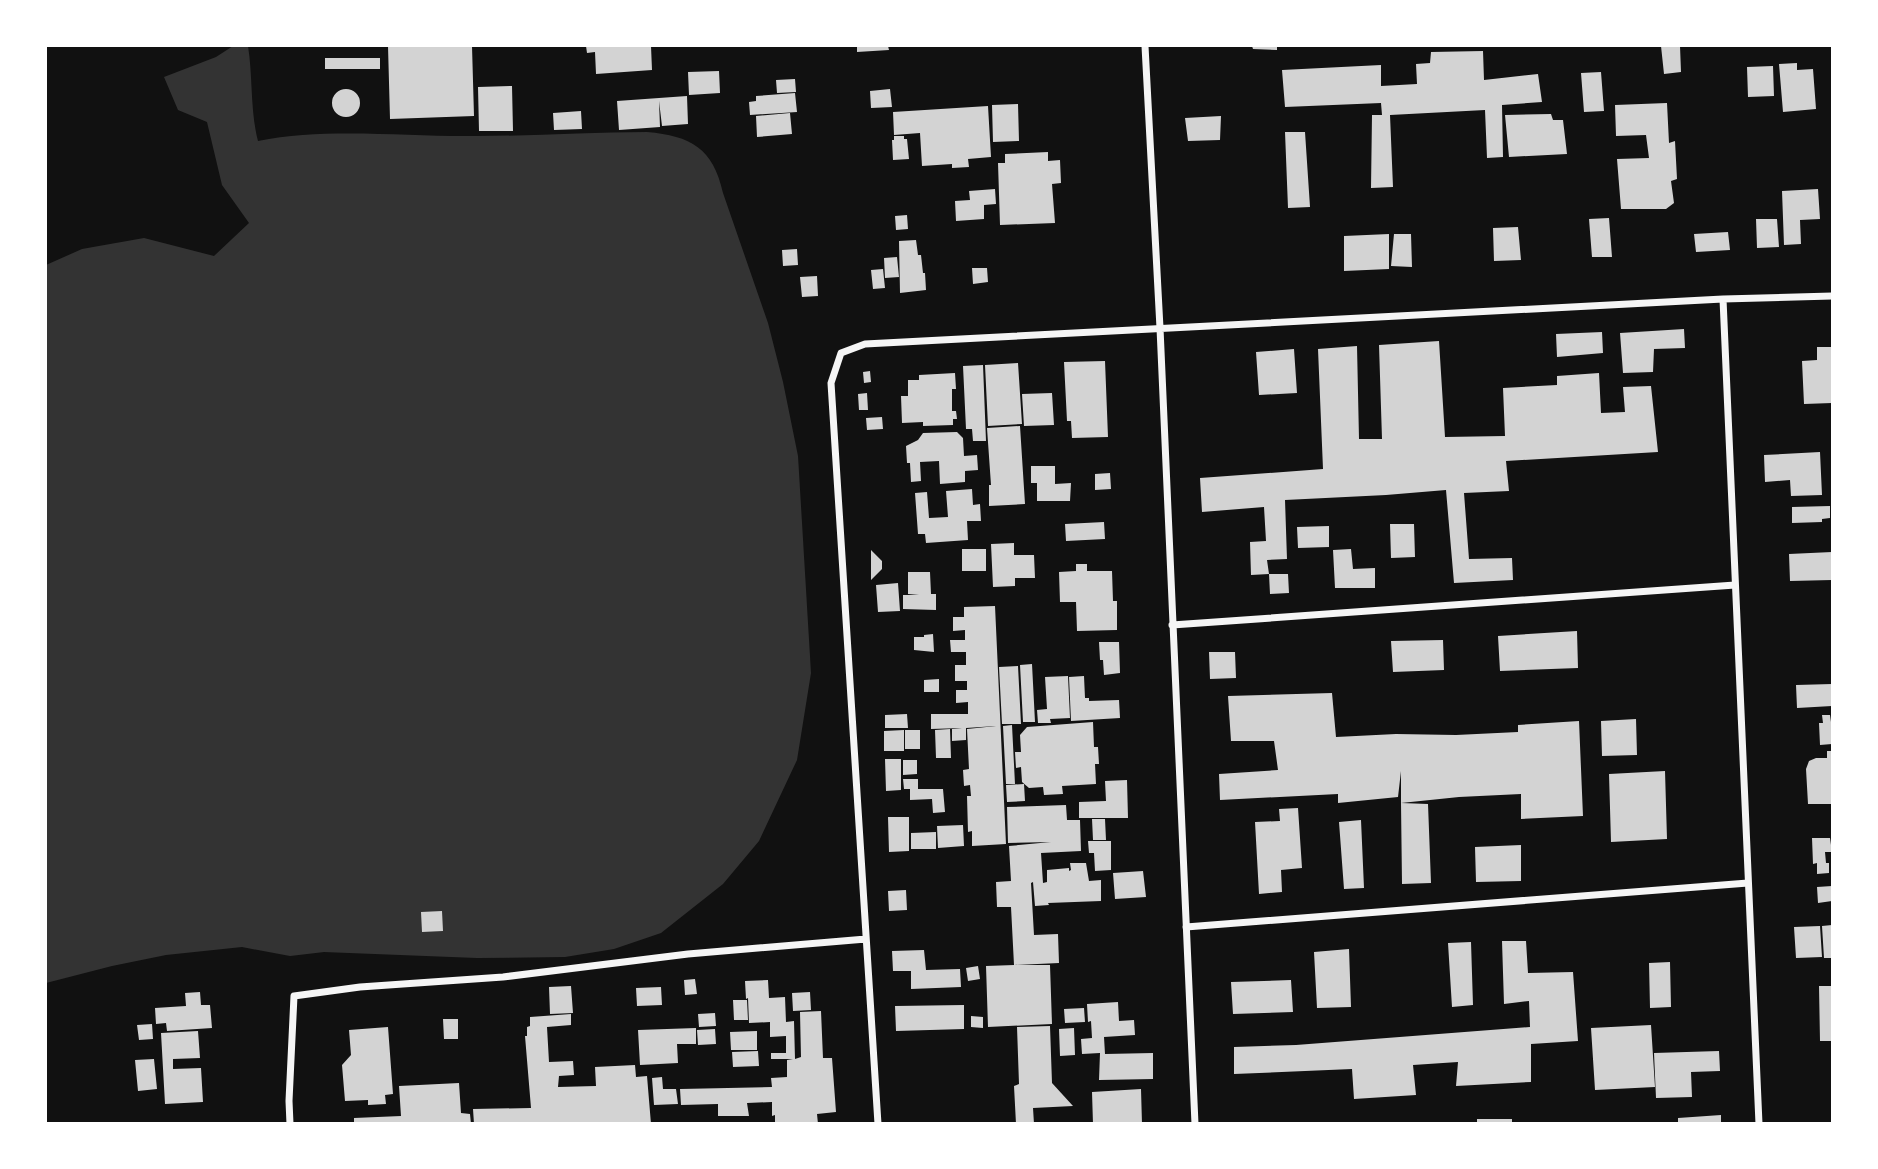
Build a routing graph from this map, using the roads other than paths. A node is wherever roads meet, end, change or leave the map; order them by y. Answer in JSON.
{"nodes":[{"id":1,"x":1145,"y":46,"type":"edge"},
{"id":2,"x":1832,"y":296,"type":"edge"},
{"id":3,"x":1723,"y":299,"type":"junction"},
{"id":4,"x":1160,"y":328,"type":"junction"},
{"id":5,"x":1735,"y":585,"type":"junction"},
{"id":6,"x":1172,"y":625,"type":"junction"},
{"id":7,"x":1748,"y":883,"type":"junction"},
{"id":8,"x":1186,"y":927,"type":"junction"},
{"id":9,"x":866,"y":939,"type":"junction"},
{"id":10,"x":290,"y":1124,"type":"edge"},
{"id":11,"x":878,"y":1124,"type":"edge"},
{"id":12,"x":1195,"y":1124,"type":"edge"},
{"id":13,"x":1759,"y":1124,"type":"edge"}],
"edges":[{"from":1,"to":4,"type":"street"},
{"from":2,"to":3,"type":"street"},
{"from":3,"to":4,"type":"street"},
{"from":3,"to":5,"type":"street"},
{"from":4,"to":6,"type":"street"},
{"from":4,"to":9,"type":"street"},
{"from":5,"to":6,"type":"street"},
{"from":5,"to":7,"type":"street"},
{"from":6,"to":8,"type":"street"},
{"from":7,"to":8,"type":"street"},
{"from":7,"to":13,"type":"street"},
{"from":8,"to":12,"type":"street"},
{"from":9,"to":10,"type":"street"},
{"from":9,"to":11,"type":"street"}]}
